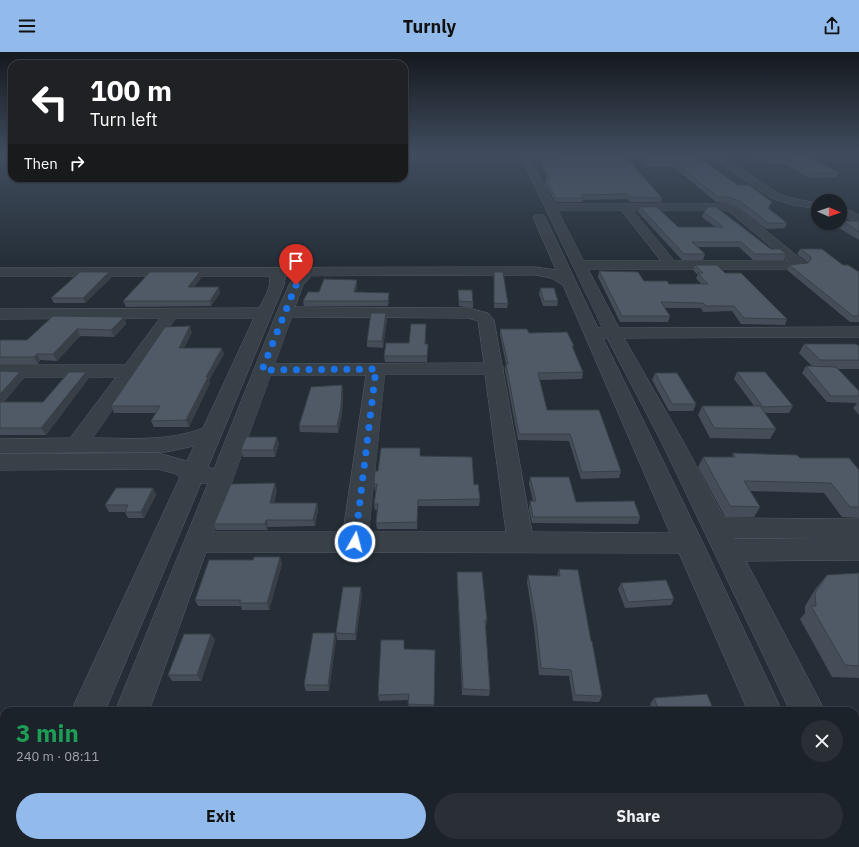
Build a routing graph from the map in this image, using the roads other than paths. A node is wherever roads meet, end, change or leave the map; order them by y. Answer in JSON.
{"nodes":[{"id":1,"x":524,"y":191,"type":"edge"},
{"id":2,"x":543,"y":191,"type":"edge"},
{"id":3,"x":768,"y":191,"type":"edge"},
{"id":4,"x":811,"y":205,"type":"edge"},
{"id":5,"x":551,"y":207,"type":"junction"},
{"id":6,"x":624,"y":207,"type":"junction"},
{"id":7,"x":859,"y":207,"type":"edge"},
{"id":8,"x":847,"y":208,"type":"edge"},
{"id":9,"x":847,"y":212,"type":"edge"},
{"id":10,"x":859,"y":220,"type":"edge"},
{"id":11,"x":547,"y":256,"type":"junction"},
{"id":12,"x":54,"y":263,"type":"junction"},
{"id":13,"x":0,"y":264,"type":"edge"},
{"id":14,"x":671,"y":265,"type":"junction"},
{"id":15,"x":439,"y":266,"type":"junction"},
{"id":16,"x":0,"y":272,"type":"edge"},
{"id":17,"x":43,"y":272,"type":"junction"},
{"id":18,"x":573,"y":273,"type":"junction"},
{"id":19,"x":289,"y":278,"type":"junction"},
{"id":20,"x":275,"y":313,"type":"junction"},
{"id":21,"x":0,"y":314,"type":"edge"},
{"id":22,"x":172,"y":314,"type":"junction"},
{"id":23,"x":859,"y":332,"type":"edge"},
{"id":24,"x":606,"y":339,"type":"junction"},
{"id":25,"x":859,"y":344,"type":"edge"},
{"id":26,"x":495,"y":368,"type":"junction"},
{"id":27,"x":376,"y":369,"type":"junction"},
{"id":28,"x":262,"y":370,"type":"junction"},
{"id":29,"x":0,"y":371,"type":"edge"},
{"id":30,"x":130,"y":371,"type":"junction"},
{"id":31,"x":211,"y":433,"type":"junction"},
{"id":32,"x":0,"y":446,"type":"edge"},
{"id":33,"x":76,"y":446,"type":"junction"},
{"id":34,"x":162,"y":453,"type":"junction"},
{"id":35,"x":0,"y":462,"type":"edge"},
{"id":36,"x":193,"y":475,"type":"junction"},
{"id":37,"x":222,"y":476,"type":"junction"},
{"id":38,"x":859,"y":529,"type":"edge"},
{"id":39,"x":721,"y":539,"type":"junction"},
{"id":40,"x":197,"y":542,"type":"junction"},
{"id":41,"x":355,"y":542,"type":"junction"},
{"id":42,"x":522,"y":542,"type":"junction"},
{"id":43,"x":690,"y":543,"type":"junction"},
{"id":44,"x":859,"y":549,"type":"edge"},
{"id":45,"x":90,"y":707,"type":"edge"},
{"id":46,"x":134,"y":707,"type":"edge"},
{"id":47,"x":763,"y":707,"type":"edge"},
{"id":48,"x":806,"y":707,"type":"edge"}],
"edges":[{"from":1,"to":11,"type":"street"},
{"from":2,"to":5,"type":"street"},
{"from":3,"to":4,"type":"street"},
{"from":5,"to":6,"type":"street"},
{"from":5,"to":18,"type":"street"},
{"from":6,"to":14,"type":"street"},
{"from":6,"to":14,"type":"street"},
{"from":7,"to":8,"type":"street"},
{"from":9,"to":10,"type":"street"},
{"from":11,"to":15,"type":"street"},
{"from":11,"to":18,"type":"street"},
{"from":12,"to":13,"type":"street"},
{"from":12,"to":15,"type":"street"},
{"from":12,"to":17,"type":"street"},
{"from":14,"to":18,"type":"street"},
{"from":15,"to":18,"type":"street"},
{"from":15,"to":19,"type":"street"},
{"from":16,"to":17,"type":"street"},
{"from":17,"to":19,"type":"street"},
{"from":18,"to":24,"type":"street"},
{"from":19,"to":20,"type":"street"},
{"from":20,"to":22,"type":"street"},
{"from":20,"to":26,"type":"street"},
{"from":20,"to":28,"type":"street"},
{"from":20,"to":31,"type":"street"},
{"from":21,"to":22,"type":"street"},
{"from":22,"to":30,"type":"street"},
{"from":23,"to":24,"type":"street"},
{"from":24,"to":25,"type":"street"},
{"from":24,"to":39,"type":"street"},
{"from":24,"to":43,"type":"street"},
{"from":26,"to":27,"type":"street"},
{"from":26,"to":42,"type":"street"},
{"from":27,"to":28,"type":"street"},
{"from":27,"to":41,"type":"street"},
{"from":28,"to":37,"type":"street"},
{"from":29,"to":30,"type":"street"},
{"from":30,"to":33,"type":"street"},
{"from":31,"to":34,"type":"street"},
{"from":31,"to":36,"type":"street"},
{"from":32,"to":33,"type":"street"},
{"from":33,"to":34,"type":"street"},
{"from":34,"to":35,"type":"street"},
{"from":34,"to":36,"type":"street"},
{"from":36,"to":37,"type":"street"},
{"from":36,"to":45,"type":"street"},
{"from":37,"to":40,"type":"street"},
{"from":38,"to":39,"type":"street"},
{"from":39,"to":44,"type":"street"},
{"from":39,"to":48,"type":"street"},
{"from":40,"to":41,"type":"street"},
{"from":40,"to":46,"type":"street"},
{"from":41,"to":42,"type":"street"},
{"from":42,"to":43,"type":"street"},
{"from":43,"to":47,"type":"street"}]}
